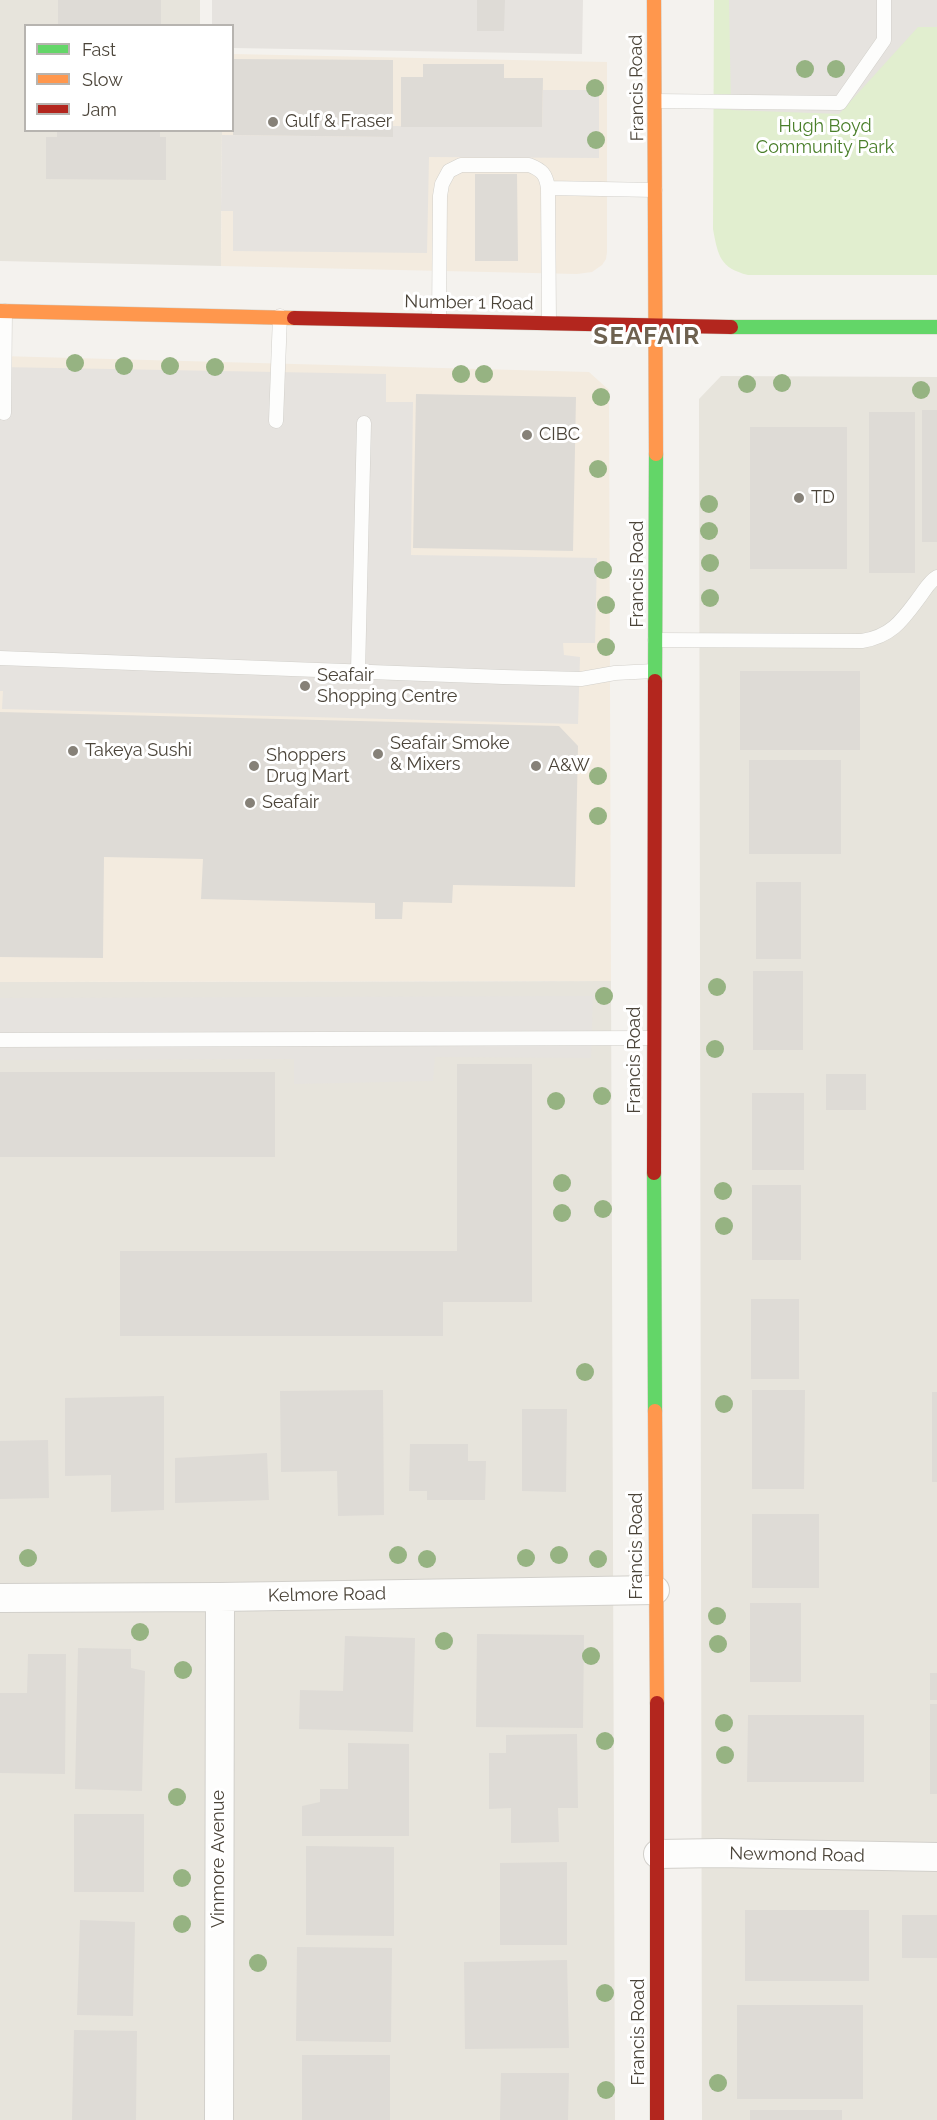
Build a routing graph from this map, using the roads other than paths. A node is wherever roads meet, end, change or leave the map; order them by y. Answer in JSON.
{"nodes":[{"id":1,"x":654,"y":0,"type":"edge"},
{"id":2,"x":884,"y":0,"type":"edge"},
{"id":3,"x":655,"y":101,"type":"junction"},
{"id":4,"x":548,"y":188,"type":"junction"},
{"id":5,"x":656,"y":190,"type":"junction"},
{"id":6,"x":3,"y":311,"type":"edge"},
{"id":7,"x":280,"y":316,"type":"junction"},
{"id":8,"x":439,"y":321,"type":"junction"},
{"id":9,"x":549,"y":323,"type":"junction"},
{"id":10,"x":657,"y":325,"type":"junction"},
{"id":11,"x":937,"y":327,"type":"edge"},
{"id":12,"x":4,"y":413,"type":"dead end"},
{"id":13,"x":276,"y":421,"type":"dead end"},
{"id":14,"x":364,"y":423,"type":"dead end"},
{"id":15,"x":937,"y":576,"type":"edge"},
{"id":16,"x":656,"y":640,"type":"junction"},
{"id":17,"x":0,"y":658,"type":"edge"},
{"id":18,"x":358,"y":671,"type":"junction"},
{"id":19,"x":654,"y":671,"type":"junction"},
{"id":20,"x":653,"y":1038,"type":"junction"},
{"id":21,"x":0,"y":1040,"type":"edge"},
{"id":22,"x":655,"y":1590,"type":"junction"},
{"id":23,"x":220,"y":1597,"type":"junction"},
{"id":24,"x":0,"y":1598,"type":"edge"},
{"id":25,"x":658,"y":1854,"type":"junction"},
{"id":26,"x":937,"y":1857,"type":"edge"},
{"id":27,"x":219,"y":2120,"type":"edge"},
{"id":28,"x":657,"y":2120,"type":"edge"}],
"edges":[{"from":1,"to":3,"type":"street","name":"Francis Road"},
{"from":2,"to":3,"type":"lane"},
{"from":3,"to":5,"type":"street","name":"Francis Road"},
{"from":4,"to":5,"type":"lane"},
{"from":4,"to":8,"type":"lane"},
{"from":4,"to":9,"type":"lane"},
{"from":5,"to":10,"type":"street","name":"Francis Road"},
{"from":6,"to":7,"type":"street","name":"Number 1 Road"},
{"from":6,"to":12,"type":"lane"},
{"from":7,"to":8,"type":"street","name":"Number 1 Road"},
{"from":7,"to":13,"type":"lane"},
{"from":8,"to":9,"type":"street","name":"Number 1 Road"},
{"from":9,"to":10,"type":"street","name":"Number 1 Road"},
{"from":10,"to":11,"type":"street","name":"Number 1 Road"},
{"from":10,"to":16,"type":"street","name":"Francis Road"},
{"from":14,"to":18,"type":"lane"},
{"from":15,"to":16,"type":"lane"},
{"from":16,"to":19,"type":"street","name":"Francis Road"},
{"from":17,"to":18,"type":"lane"},
{"from":18,"to":19,"type":"lane"},
{"from":19,"to":20,"type":"street","name":"Francis Road"},
{"from":20,"to":21,"type":"lane"},
{"from":20,"to":22,"type":"street","name":"Francis Road"},
{"from":22,"to":23,"type":"street","name":"Kelmore Road"},
{"from":22,"to":25,"type":"street","name":"Francis Road"},
{"from":23,"to":24,"type":"street","name":"Kelmore Road"},
{"from":23,"to":27,"type":"street","name":"Vinmore Avenue"},
{"from":25,"to":26,"type":"street","name":"Newmond Road"},
{"from":25,"to":28,"type":"street","name":"Francis Road"}]}
